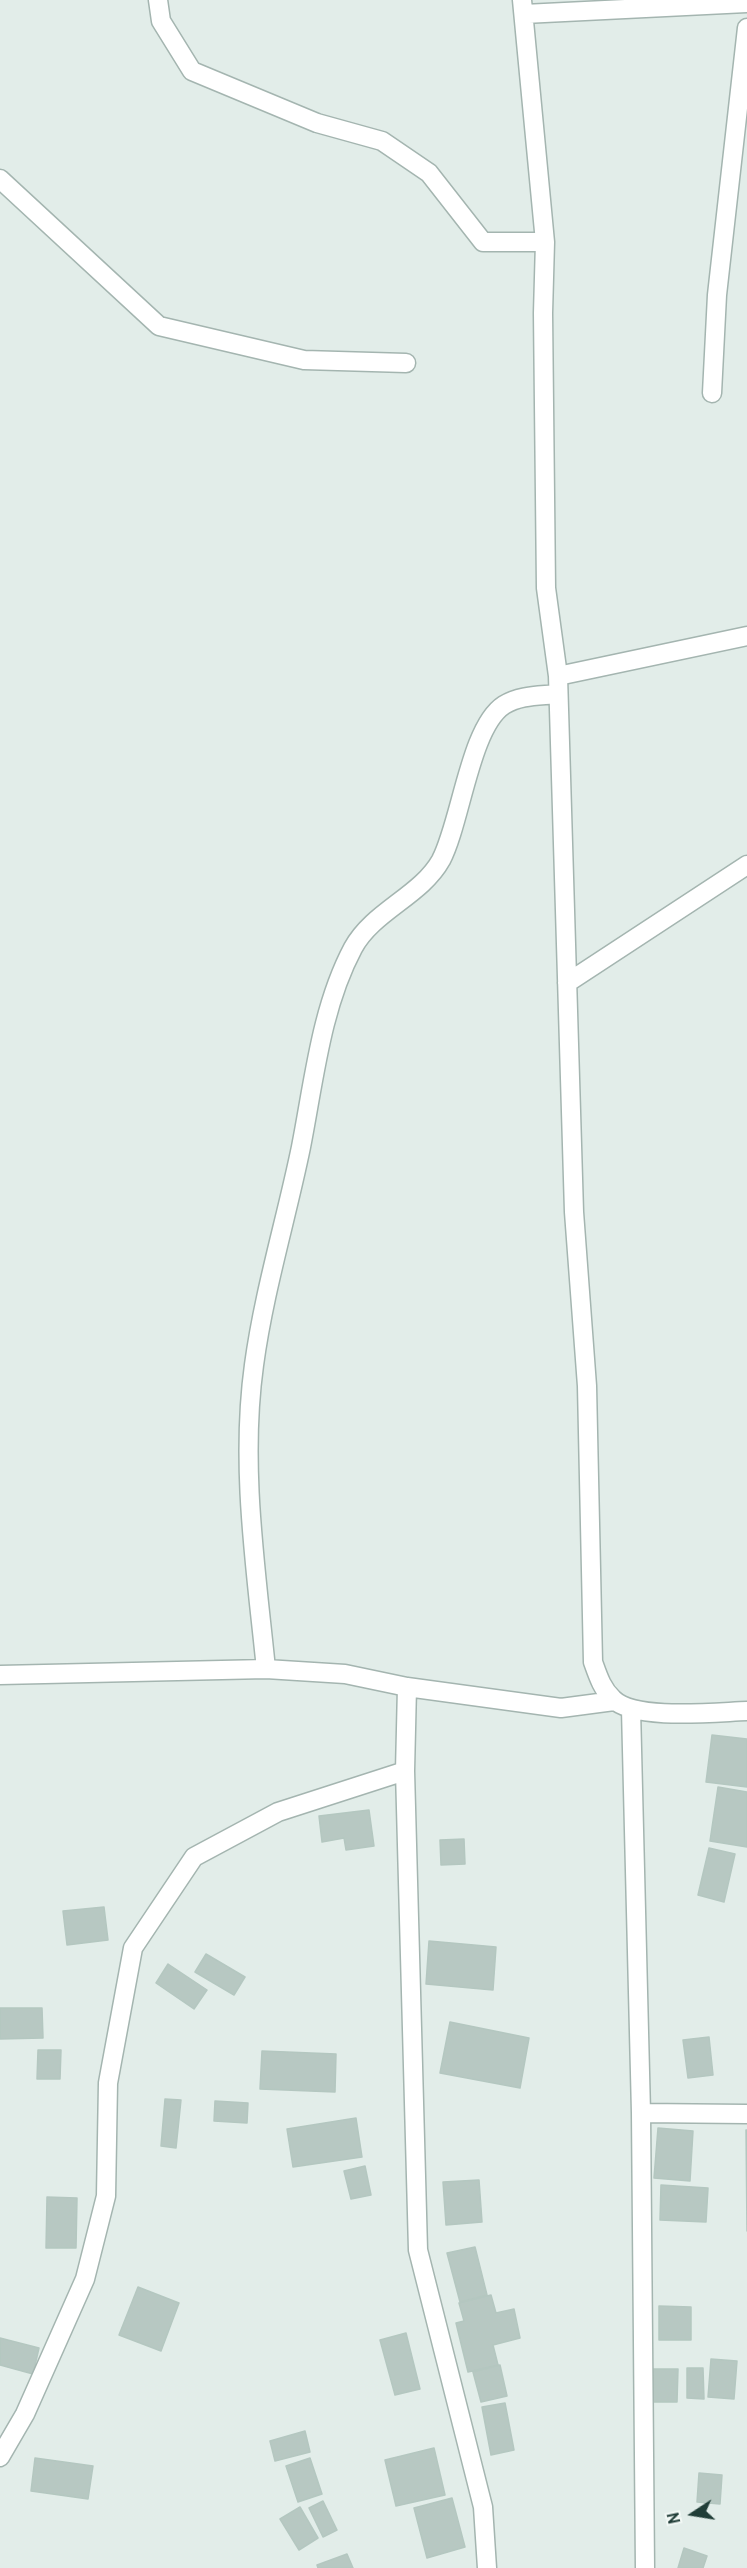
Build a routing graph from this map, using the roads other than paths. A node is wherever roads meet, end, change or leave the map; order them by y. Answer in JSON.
{"nodes":[{"id":1,"x":158,"y":0,"type":"edge"},
{"id":2,"x":747,"y":3,"type":"edge"},
{"id":3,"x":523,"y":7,"type":"edge"},
{"id":4,"x":747,"y":28,"type":"edge"},
{"id":5,"x":0,"y":179,"type":"edge"},
{"id":6,"x":545,"y":242,"type":"junction"},
{"id":7,"x":406,"y":363,"type":"dead end"},
{"id":8,"x":712,"y":393,"type":"dead end"},
{"id":9,"x":747,"y":636,"type":"edge"},
{"id":10,"x":558,"y":676,"type":"junction"},
{"id":11,"x":556,"y":694,"type":"junction"},
{"id":12,"x":747,"y":865,"type":"edge"},
{"id":13,"x":567,"y":983,"type":"junction"},
{"id":14,"x":266,"y":1670,"type":"junction"},
{"id":15,"x":0,"y":1675,"type":"edge"},
{"id":16,"x":407,"y":1687,"type":"junction"},
{"id":17,"x":614,"y":1701,"type":"junction"},
{"id":18,"x":632,"y":1709,"type":"junction"},
{"id":19,"x":747,"y":1712,"type":"edge"},
{"id":20,"x":405,"y":1771,"type":"junction"},
{"id":21,"x":641,"y":2113,"type":"junction"},
{"id":22,"x":747,"y":2114,"type":"edge"},
{"id":23,"x":0,"y":2457,"type":"edge"},
{"id":24,"x":487,"y":2568,"type":"edge"},
{"id":25,"x":645,"y":2568,"type":"edge"}],
"edges":[{"from":1,"to":6,"type":"street"},
{"from":2,"to":3,"type":"street"},
{"from":3,"to":6,"type":"street"},
{"from":4,"to":8,"type":"street"},
{"from":5,"to":7,"type":"street"},
{"from":6,"to":10,"type":"street"},
{"from":9,"to":10,"type":"street"},
{"from":10,"to":11,"type":"street"},
{"from":11,"to":13,"type":"street"},
{"from":11,"to":14,"type":"street"},
{"from":12,"to":13,"type":"street"},
{"from":13,"to":17,"type":"street"},
{"from":14,"to":15,"type":"street"},
{"from":14,"to":16,"type":"street"},
{"from":16,"to":17,"type":"street"},
{"from":16,"to":20,"type":"street"},
{"from":17,"to":18,"type":"street"},
{"from":18,"to":19,"type":"street"},
{"from":18,"to":21,"type":"street"},
{"from":20,"to":23,"type":"street"},
{"from":20,"to":24,"type":"street"},
{"from":21,"to":22,"type":"street"},
{"from":21,"to":25,"type":"street"}]}
